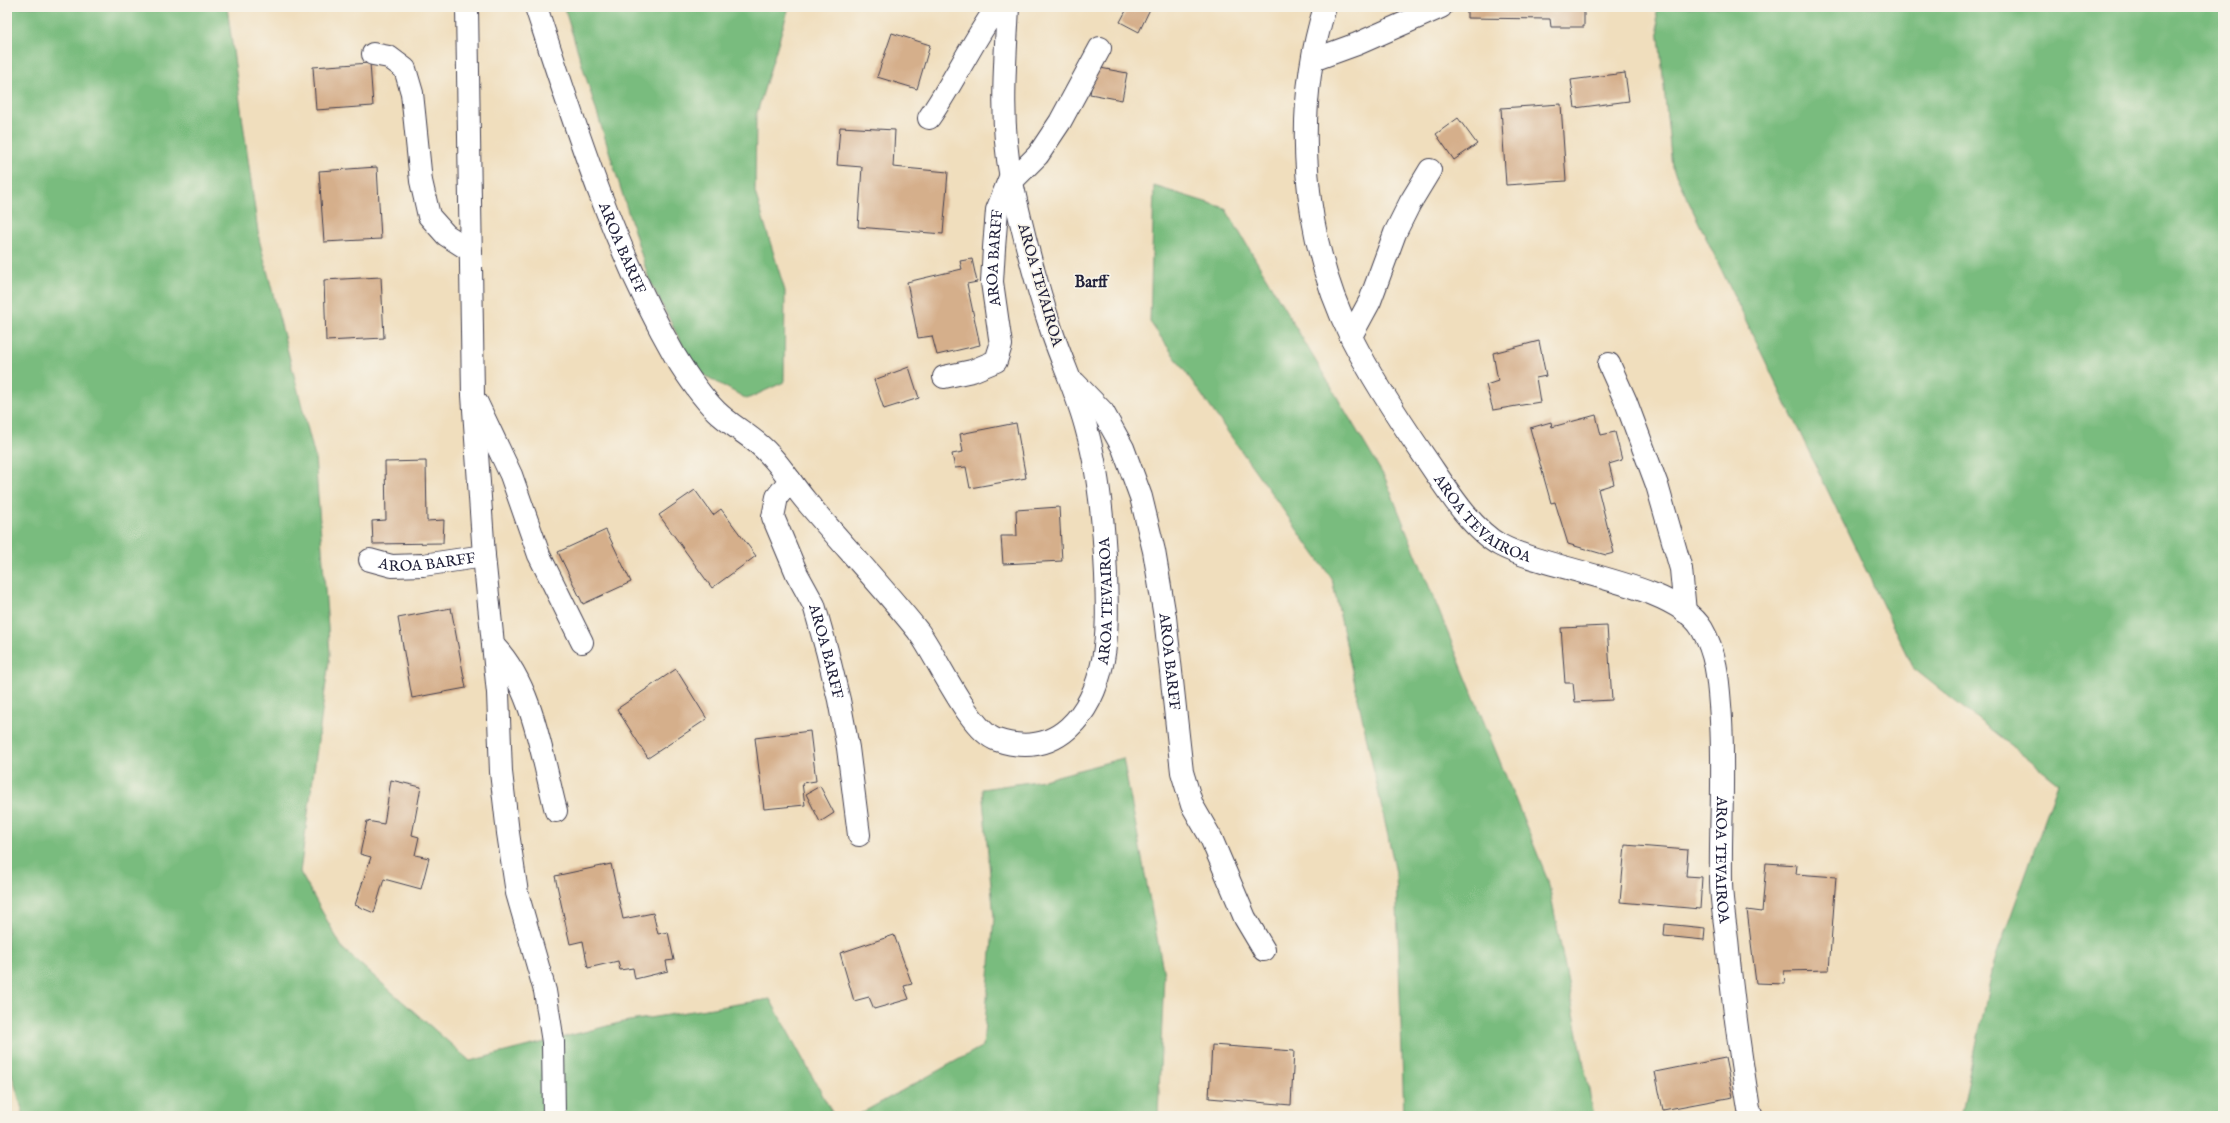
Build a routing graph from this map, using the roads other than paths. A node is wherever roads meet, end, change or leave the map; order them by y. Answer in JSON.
{"nodes":[{"id":1,"x":467,"y":7,"type":"edge"},
{"id":2,"x":536,"y":7,"type":"edge"},
{"id":3,"x":997,"y":7,"type":"edge"},
{"id":4,"x":1008,"y":7,"type":"edge"},
{"id":5,"x":1325,"y":7,"type":"edge"},
{"id":6,"x":1440,"y":7,"type":"edge"},
{"id":7,"x":1100,"y":48,"type":"dead end"},
{"id":8,"x":373,"y":54,"type":"dead end"},
{"id":9,"x":1313,"y":60,"type":"junction"},
{"id":10,"x":929,"y":118,"type":"dead end"},
{"id":11,"x":1430,"y":170,"type":"dead end"},
{"id":12,"x":1011,"y":178,"type":"junction"},
{"id":13,"x":472,"y":251,"type":"junction"},
{"id":14,"x":1351,"y":336,"type":"junction"},
{"id":15,"x":1609,"y":364,"type":"dead end"},
{"id":16,"x":944,"y":377,"type":"dead end"},
{"id":17,"x":1070,"y":378,"type":"junction"},
{"id":18,"x":473,"y":395,"type":"junction"},
{"id":19,"x":769,"y":453,"type":"joint"},
{"id":20,"x":790,"y":480,"type":"junction"},
{"id":21,"x":484,"y":556,"type":"junction"},
{"id":22,"x":370,"y":560,"type":"dead end"},
{"id":23,"x":1685,"y":612,"type":"junction"},
{"id":24,"x":582,"y":642,"type":"dead end"},
{"id":25,"x":493,"y":645,"type":"junction"},
{"id":26,"x":556,"y":811,"type":"dead end"},
{"id":27,"x":859,"y":835,"type":"dead end"},
{"id":28,"x":1264,"y":950,"type":"dead end"},
{"id":29,"x":554,"y":1116,"type":"edge"},
{"id":30,"x":1752,"y":1116,"type":"edge"}],
"edges":[{"from":1,"to":13,"type":"street","name":"AROA BARFF"},
{"from":2,"to":19,"type":"street","name":"AROA BARFF"},
{"from":3,"to":10,"type":"street"},
{"from":4,"to":12,"type":"street","name":"AROA TEVAIROA"},
{"from":5,"to":9,"type":"street","name":"AROA TEVAIROA"},
{"from":6,"to":9,"type":"street"},
{"from":7,"to":12,"type":"street","name":"AROA BARFF"},
{"from":8,"to":13,"type":"street"},
{"from":9,"to":14,"type":"street","name":"AROA TEVAIROA"},
{"from":11,"to":14,"type":"street"},
{"from":12,"to":16,"type":"street","name":"AROA BARFF"},
{"from":12,"to":17,"type":"street","name":"AROA TEVAIROA"},
{"from":13,"to":18,"type":"street","name":"AROA BARFF"},
{"from":14,"to":23,"type":"street","name":"AROA TEVAIROA"},
{"from":15,"to":23,"type":"street"},
{"from":17,"to":20,"type":"street","name":"AROA TEVAIROA"},
{"from":17,"to":28,"type":"street","name":"AROA BARFF"},
{"from":18,"to":21,"type":"street","name":"AROA BARFF"},
{"from":18,"to":24,"type":"street","name":"AROA BARFF"},
{"from":19,"to":20,"type":"street","name":"AROA TEVAIROA"},
{"from":20,"to":27,"type":"street","name":"AROA BARFF"},
{"from":21,"to":22,"type":"street","name":"AROA BARFF"},
{"from":21,"to":25,"type":"street","name":"AROA BARFF"},
{"from":23,"to":30,"type":"street","name":"AROA TEVAIROA"},
{"from":25,"to":26,"type":"street"},
{"from":25,"to":29,"type":"street","name":"AROA BARFF"}]}
